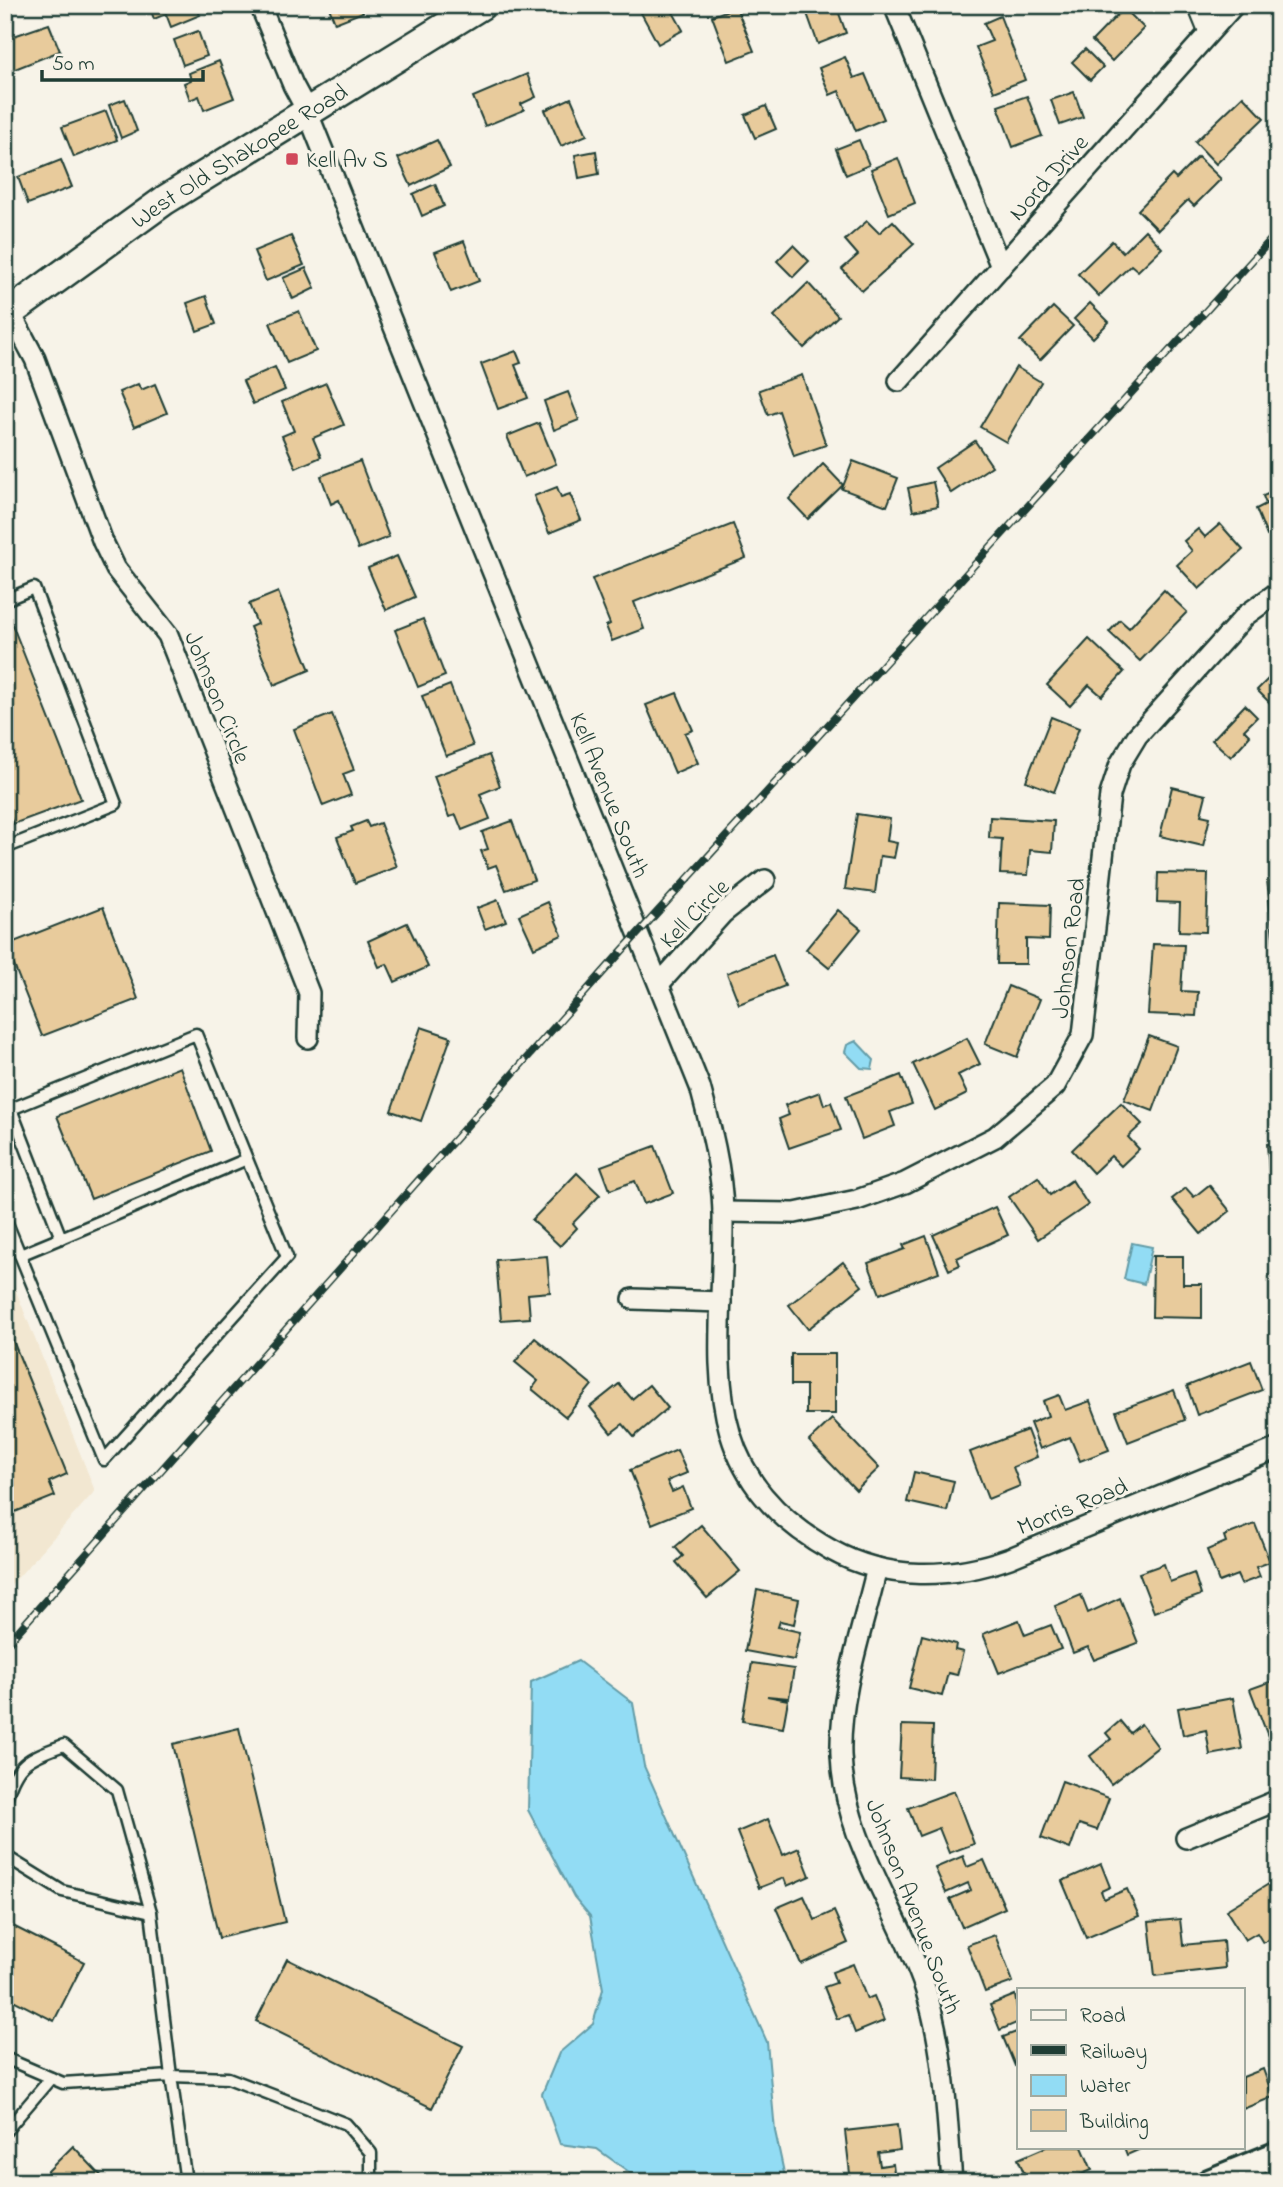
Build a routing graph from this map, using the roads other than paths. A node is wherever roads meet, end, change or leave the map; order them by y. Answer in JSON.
{"nodes":[{"id":1,"x":260,"y":5,"type":"edge"},
{"id":2,"x":481,"y":5,"type":"edge"},
{"id":3,"x":894,"y":5,"type":"edge"},
{"id":4,"x":1198,"y":5,"type":"edge"},
{"id":5,"x":1234,"y":5,"type":"edge"},
{"id":6,"x":1209,"y":32,"type":"junction"},
{"id":7,"x":307,"y":111,"type":"junction"},
{"id":8,"x":1001,"y":267,"type":"junction"},
{"id":9,"x":8,"y":314,"type":"edge"},
{"id":10,"x":899,"y":381,"type":"dead end"},
{"id":11,"x":1278,"y":592,"type":"edge"},
{"id":12,"x":5,"y":600,"type":"edge"},
{"id":13,"x":5,"y":848,"type":"edge"},
{"id":14,"x":765,"y":880,"type":"dead end"},
{"id":15,"x":660,"y":983,"type":"junction"},
{"id":16,"x":308,"y":1038,"type":"dead end"},
{"id":17,"x":247,"y":1159,"type":"junction"},
{"id":18,"x":723,"y":1212,"type":"junction"},
{"id":19,"x":5,"y":1218,"type":"edge"},
{"id":20,"x":61,"y":1238,"type":"junction"},
{"id":21,"x":20,"y":1255,"type":"junction"},
{"id":22,"x":634,"y":1299,"type":"dead end"},
{"id":23,"x":721,"y":1302,"type":"junction"},
{"id":24,"x":1278,"y":1448,"type":"edge"},
{"id":25,"x":877,"y":1568,"type":"junction"},
{"id":26,"x":1278,"y":1800,"type":"edge"},
{"id":27,"x":5,"y":1804,"type":"edge"},
{"id":28,"x":1186,"y":1838,"type":"dead end"},
{"id":29,"x":5,"y":1851,"type":"edge"},
{"id":30,"x":151,"y":1912,"type":"junction"},
{"id":31,"x":5,"y":2058,"type":"edge"},
{"id":32,"x":171,"y":2076,"type":"junction"},
{"id":33,"x":51,"y":2078,"type":"junction"},
{"id":34,"x":5,"y":2132,"type":"edge"},
{"id":35,"x":1278,"y":2154,"type":"edge"},
{"id":36,"x":186,"y":2182,"type":"edge"},
{"id":37,"x":370,"y":2182,"type":"edge"},
{"id":38,"x":952,"y":2182,"type":"edge"},
{"id":39,"x":1209,"y":2182,"type":"edge"}],
"edges":[{"from":1,"to":7,"type":"street","name":"Kell Avenue South"},
{"from":2,"to":7,"type":"main road","name":"West Old Shakopee Road"},
{"from":3,"to":8,"type":"street"},
{"from":4,"to":6,"type":"street"},
{"from":5,"to":6,"type":"street","name":"Nord Drive"},
{"from":6,"to":8,"type":"street","name":"Nord Drive"},
{"from":7,"to":9,"type":"main road","name":"West Old Shakopee Road"},
{"from":7,"to":15,"type":"street","name":"Kell Avenue South"},
{"from":8,"to":10,"type":"street","name":"Nord Drive"},
{"from":9,"to":16,"type":"street","name":"Johnson Circle"},
{"from":11,"to":18,"type":"street","name":"Johnson Road"},
{"from":12,"to":13,"type":"lane"},
{"from":14,"to":15,"type":"street","name":"Kell Circle"},
{"from":15,"to":18,"type":"street","name":"Kell Avenue South"},
{"from":17,"to":20,"type":"lane"},
{"from":17,"to":20,"type":"lane"},
{"from":17,"to":21,"type":"lane"},
{"from":18,"to":23,"type":"street","name":"Kell Avenue South"},
{"from":19,"to":21,"type":"lane"},
{"from":20,"to":21,"type":"lane"},
{"from":22,"to":23,"type":"street"},
{"from":23,"to":25,"type":"street","name":"Kell Avenue South"},
{"from":24,"to":25,"type":"street","name":"Morris Road"},
{"from":25,"to":38,"type":"street","name":"Johnson Avenue South"},
{"from":26,"to":28,"type":"street"},
{"from":27,"to":30,"type":"lane"},
{"from":29,"to":30,"type":"lane"},
{"from":30,"to":32,"type":"lane"},
{"from":31,"to":33,"type":"lane"},
{"from":32,"to":33,"type":"lane"},
{"from":32,"to":36,"type":"lane"},
{"from":32,"to":37,"type":"lane"},
{"from":33,"to":34,"type":"lane"},
{"from":35,"to":39,"type":"street"}]}
